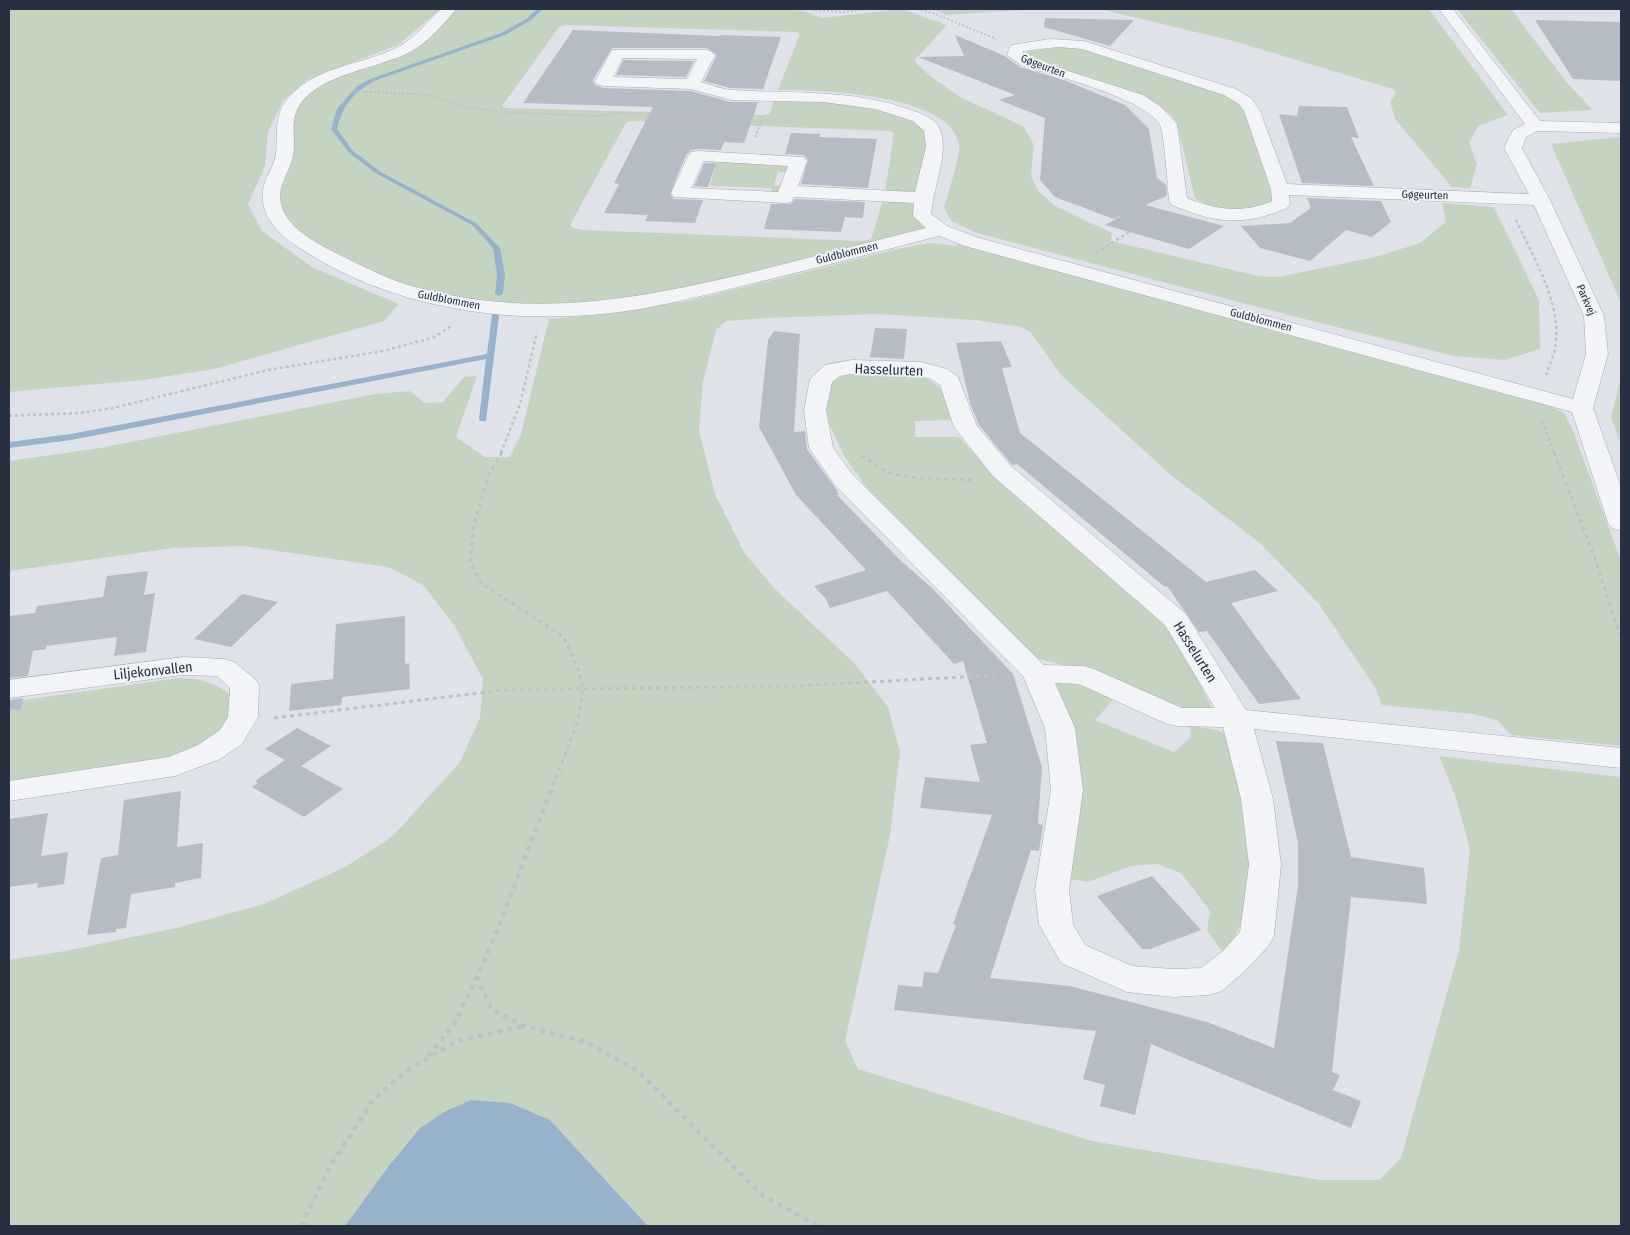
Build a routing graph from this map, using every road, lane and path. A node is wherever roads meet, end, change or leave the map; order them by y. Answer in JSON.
{"nodes":[{"id":1,"x":449,"y":9,"type":"edge"},
{"id":2,"x":799,"y":9,"type":"edge"},
{"id":3,"x":870,"y":9,"type":"edge"},
{"id":4,"x":917,"y":9,"type":"edge"},
{"id":5,"x":1446,"y":9,"type":"edge"},
{"id":6,"x":1016,"y":48,"type":"junction"},
{"id":7,"x":692,"y":84,"type":"junction"},
{"id":8,"x":364,"y":92,"type":"dead end"},
{"id":9,"x":724,"y":116,"type":"dead end"},
{"id":10,"x":1535,"y":126,"type":"junction"},
{"id":11,"x":1621,"y":128,"type":"edge"},
{"id":12,"x":1280,"y":189,"type":"junction"},
{"id":13,"x":787,"y":191,"type":"junction"},
{"id":14,"x":922,"y":198,"type":"junction"},
{"id":15,"x":1507,"y":198,"type":"junction"},
{"id":16,"x":1541,"y":200,"type":"junction"},
{"id":17,"x":1178,"y":201,"type":"junction"},
{"id":18,"x":940,"y":230,"type":"junction"},
{"id":19,"x":1070,"y":269,"type":"junction"},
{"id":20,"x":488,"y":307,"type":"junction"},
{"id":21,"x":541,"y":309,"type":"junction"},
{"id":22,"x":1537,"y":395,"type":"junction"},
{"id":23,"x":1582,"y":408,"type":"junction"},
{"id":24,"x":9,"y":416,"type":"edge"},
{"id":25,"x":823,"y":451,"type":"junction"},
{"id":26,"x":1012,"y":480,"type":"junction"},
{"id":27,"x":1621,"y":523,"type":"edge"},
{"id":28,"x":1621,"y":639,"type":"edge"},
{"id":29,"x":1036,"y":672,"type":"junction"},
{"id":30,"x":583,"y":688,"type":"junction"},
{"id":31,"x":9,"y":689,"type":"edge"},
{"id":32,"x":243,"y":717,"type":"junction"},
{"id":33,"x":1236,"y":718,"type":"junction"},
{"id":34,"x":1621,"y":758,"type":"edge"},
{"id":35,"x":9,"y":791,"type":"edge"},
{"id":36,"x":477,"y":977,"type":"junction"},
{"id":37,"x":524,"y":1026,"type":"junction"},
{"id":38,"x":426,"y":1059,"type":"junction"},
{"id":39,"x":301,"y":1226,"type":"edge"},
{"id":40,"x":818,"y":1226,"type":"edge"}],
"edges":[{"from":1,"to":20,"type":"street","name":"Guldblommen"},
{"from":2,"to":3,"type":"path"},
{"from":4,"to":6,"type":"path"},
{"from":5,"to":10,"type":"street"},
{"from":6,"to":12,"type":"street","name":"Gøgeurten"},
{"from":6,"to":17,"type":"street","name":"Gøgeurten"},
{"from":7,"to":7,"type":"street","name":"Guldblommen"},
{"from":7,"to":14,"type":"street","name":"Guldblommen"},
{"from":8,"to":9,"type":"path"},
{"from":10,"to":11,"type":"street"},
{"from":10,"to":16,"type":"street","name":"Parkvej"},
{"from":12,"to":15,"type":"street","name":"Gøgeurten"},
{"from":12,"to":17,"type":"street"},
{"from":13,"to":13,"type":"street"},
{"from":13,"to":14,"type":"street"},
{"from":14,"to":18,"type":"street","name":"Guldblommen"},
{"from":15,"to":16,"type":"street","name":"Gøgeurten"},
{"from":15,"to":22,"type":"path"},
{"from":16,"to":23,"type":"street","name":"Parkvej"},
{"from":17,"to":19,"type":"path"},
{"from":18,"to":19,"type":"street","name":"Guldblommen"},
{"from":18,"to":21,"type":"street","name":"Guldblommen"},
{"from":19,"to":22,"type":"street","name":"Guldblommen"},
{"from":20,"to":21,"type":"street","name":"Guldblommen"},
{"from":20,"to":24,"type":"path"},
{"from":21,"to":30,"type":"path"},
{"from":22,"to":23,"type":"street","name":"Guldblommen"},
{"from":22,"to":28,"type":"path"},
{"from":23,"to":27,"type":"street"},
{"from":25,"to":26,"type":"path"},
{"from":25,"to":26,"type":"street","name":"Hasselurten"},
{"from":25,"to":29,"type":"street","name":"Hasselurten"},
{"from":26,"to":33,"type":"street","name":"Hasselurten"},
{"from":29,"to":30,"type":"path"},
{"from":29,"to":33,"type":"street"},
{"from":29,"to":33,"type":"street","name":"Hasselurten"},
{"from":30,"to":32,"type":"path"},
{"from":30,"to":36,"type":"path"},
{"from":31,"to":32,"type":"street","name":"Liljekonvallen"},
{"from":32,"to":35,"type":"street"},
{"from":33,"to":34,"type":"street"},
{"from":36,"to":37,"type":"path"},
{"from":36,"to":38,"type":"path"},
{"from":37,"to":38,"type":"path"},
{"from":37,"to":40,"type":"path"},
{"from":38,"to":39,"type":"path"}]}
